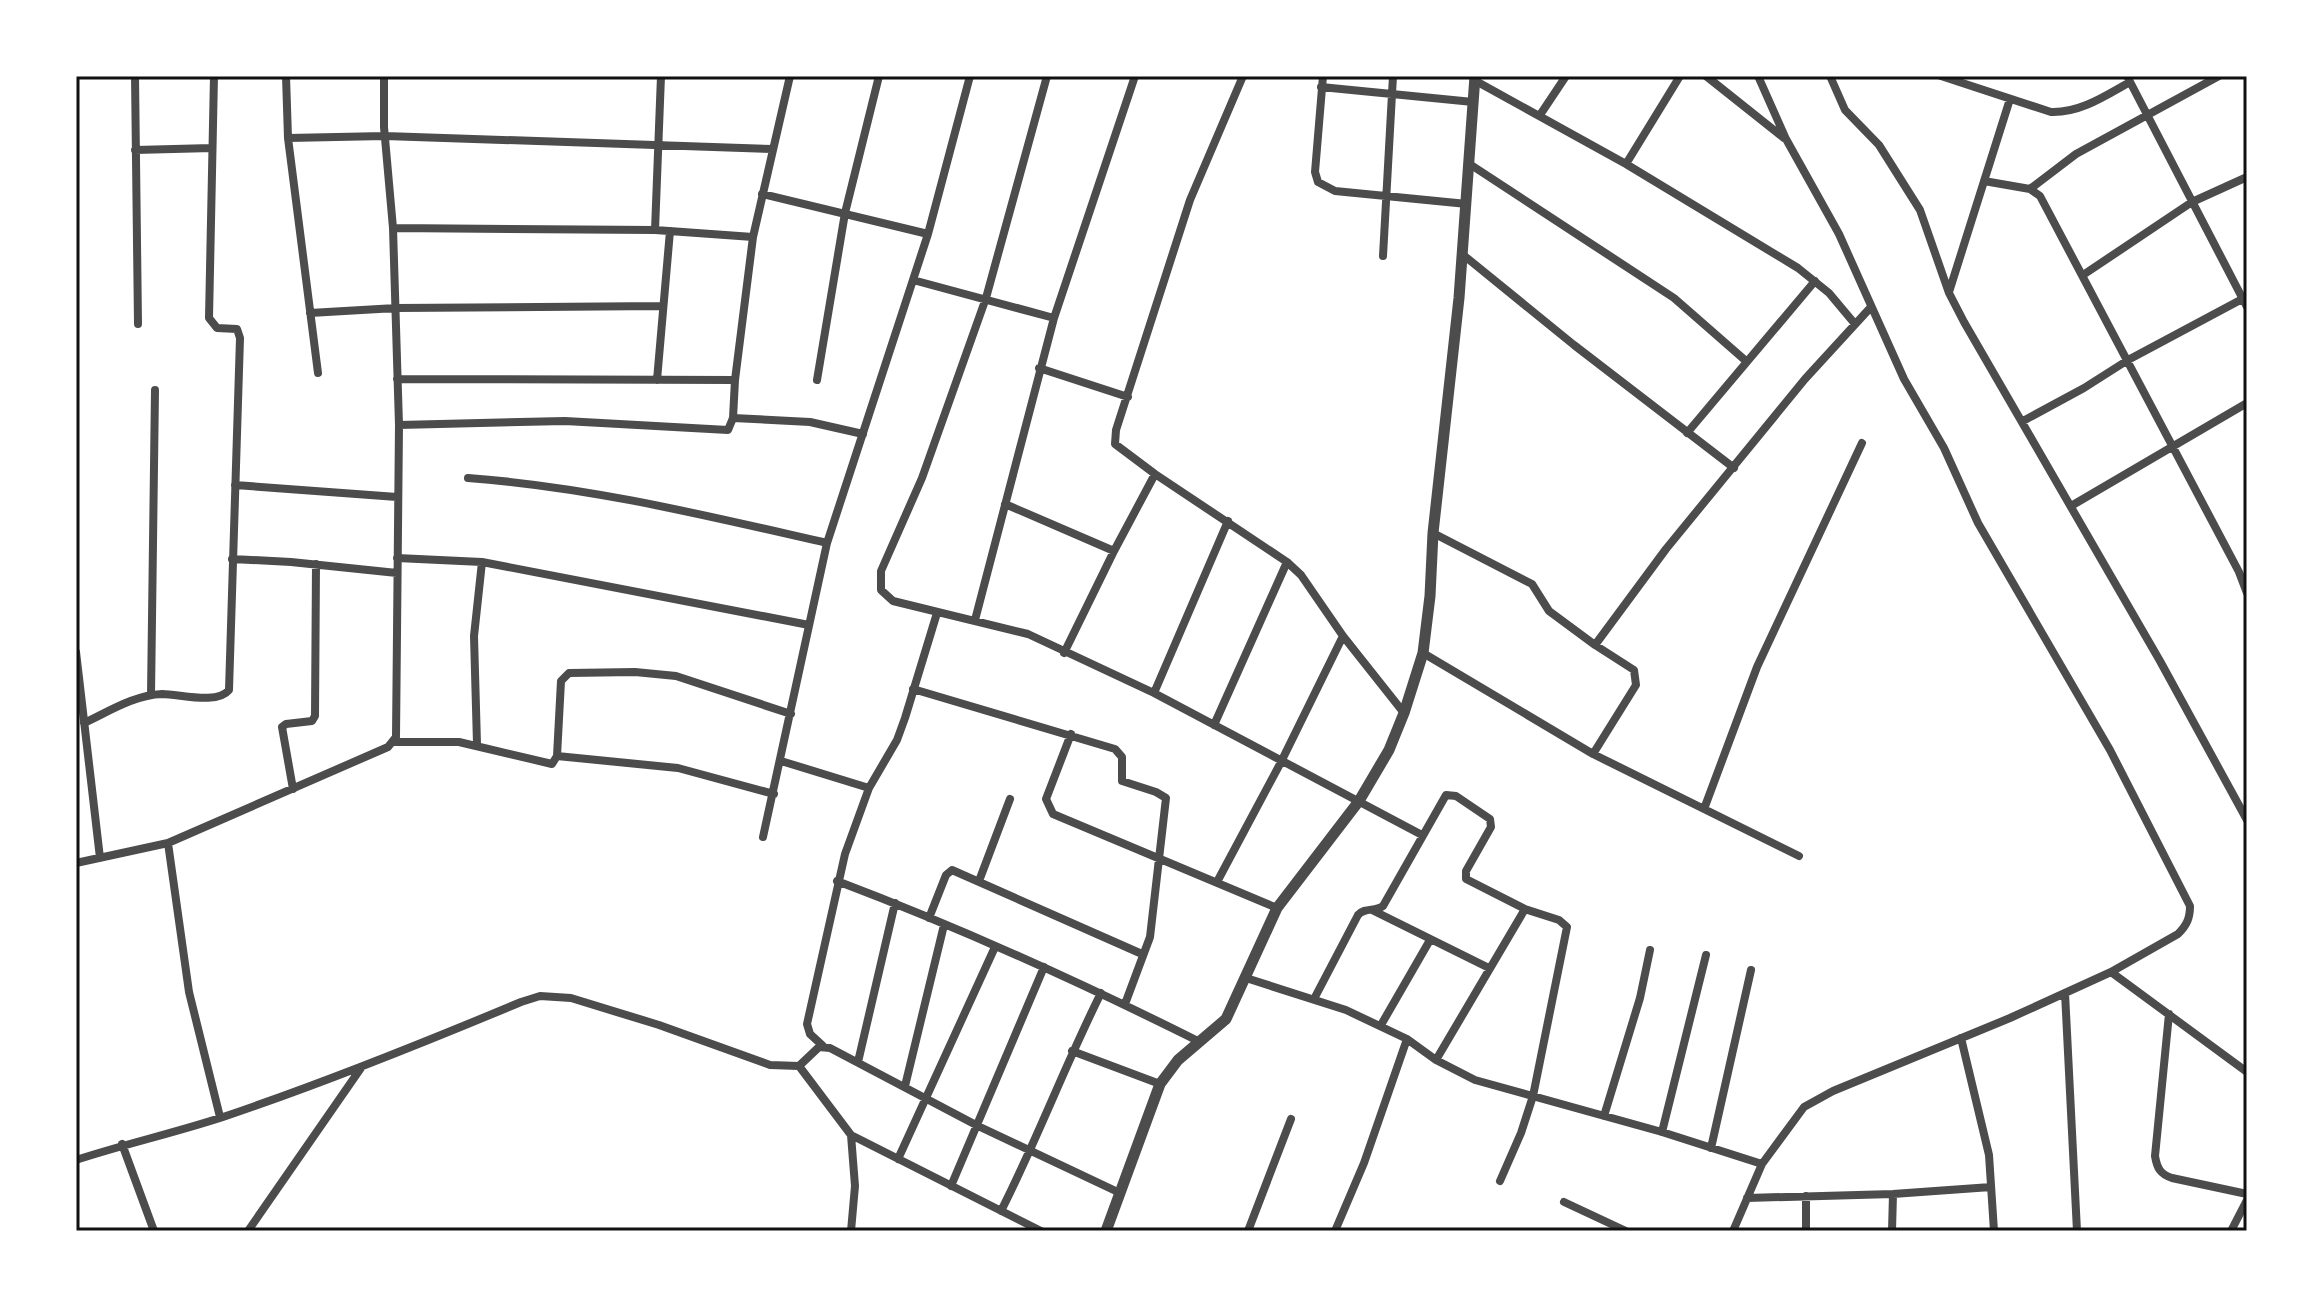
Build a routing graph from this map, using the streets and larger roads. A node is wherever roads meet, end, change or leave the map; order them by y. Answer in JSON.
{"nodes":[{"id":1,"x":135,"y":76,"type":"edge"},
{"id":2,"x":214,"y":76,"type":"edge"},
{"id":3,"x":286,"y":76,"type":"edge"},
{"id":4,"x":384,"y":76,"type":"edge"},
{"id":5,"x":661,"y":76,"type":"edge"},
{"id":6,"x":790,"y":76,"type":"edge"},
{"id":7,"x":879,"y":76,"type":"edge"},
{"id":8,"x":970,"y":76,"type":"edge"},
{"id":9,"x":1047,"y":76,"type":"edge"},
{"id":10,"x":1135,"y":76,"type":"edge"},
{"id":11,"x":1243,"y":76,"type":"edge"},
{"id":12,"x":1323,"y":76,"type":"edge"},
{"id":13,"x":1393,"y":76,"type":"edge"},
{"id":14,"x":1566,"y":76,"type":"edge"},
{"id":15,"x":1680,"y":76,"type":"edge"},
{"id":16,"x":1706,"y":76,"type":"edge"},
{"id":17,"x":1758,"y":76,"type":"edge"},
{"id":18,"x":1830,"y":76,"type":"edge"},
{"id":19,"x":1941,"y":76,"type":"edge"},
{"id":20,"x":2219,"y":76,"type":"edge"},
{"id":21,"x":1475,"y":78,"type":"edge"},
{"id":22,"x":2129,"y":79,"type":"edge"},
{"id":23,"x":1321,"y":87,"type":"junction"},
{"id":24,"x":1392,"y":92,"type":"junction"},
{"id":25,"x":2010,"y":99,"type":"junction"},
{"id":26,"x":1473,"y":102,"type":"junction"},
{"id":27,"x":1540,"y":115,"type":"junction"},
{"id":28,"x":2147,"y":116,"type":"junction"},
{"id":29,"x":385,"y":136,"type":"junction"},
{"id":30,"x":288,"y":138,"type":"junction"},
{"id":31,"x":1786,"y":139,"type":"junction"},
{"id":32,"x":660,"y":144,"type":"junction"},
{"id":33,"x":212,"y":148,"type":"junction"},
{"id":34,"x":773,"y":149,"type":"junction"},
{"id":35,"x":135,"y":150,"type":"junction"},
{"id":36,"x":1468,"y":163,"type":"junction"},
{"id":37,"x":1626,"y":164,"type":"junction"},
{"id":38,"x":2247,"y":177,"type":"edge"},
{"id":39,"x":1984,"y":181,"type":"junction"},
{"id":40,"x":2030,"y":189,"type":"junction"},
{"id":41,"x":762,"y":194,"type":"junction"},
{"id":42,"x":1386,"y":198,"type":"junction"},
{"id":43,"x":2192,"y":202,"type":"junction"},
{"id":44,"x":1467,"y":204,"type":"junction"},
{"id":45,"x":845,"y":213,"type":"junction"},
{"id":46,"x":393,"y":228,"type":"junction"},
{"id":47,"x":655,"y":230,"type":"junction"},
{"id":48,"x":670,"y":231,"type":"junction"},
{"id":49,"x":928,"y":234,"type":"junction"},
{"id":50,"x":753,"y":237,"type":"junction"},
{"id":51,"x":1462,"y":254,"type":"junction"},
{"id":52,"x":1383,"y":256,"type":"dead end"},
{"id":53,"x":2083,"y":275,"type":"junction"},
{"id":54,"x":913,"y":280,"type":"junction"},
{"id":55,"x":1815,"y":281,"type":"junction"},
{"id":56,"x":1949,"y":293,"type":"junction"},
{"id":57,"x":986,"y":298,"type":"junction"},
{"id":58,"x":2245,"y":300,"type":"edge"},
{"id":59,"x":662,"y":306,"type":"junction"},
{"id":60,"x":1871,"y":307,"type":"junction"},
{"id":61,"x":396,"y":308,"type":"junction"},
{"id":62,"x":310,"y":313,"type":"junction"},
{"id":63,"x":1054,"y":318,"type":"junction"},
{"id":64,"x":138,"y":324,"type":"dead end"},
{"id":65,"x":1855,"y":324,"type":"junction"},
{"id":66,"x":2128,"y":360,"type":"junction"},
{"id":67,"x":1746,"y":361,"type":"junction"},
{"id":68,"x":1039,"y":368,"type":"junction"},
{"id":69,"x":318,"y":373,"type":"dead end"},
{"id":70,"x":397,"y":379,"type":"junction"},
{"id":71,"x":657,"y":380,"type":"junction"},
{"id":72,"x":735,"y":380,"type":"junction"},
{"id":73,"x":817,"y":380,"type":"dead end"},
{"id":74,"x":155,"y":390,"type":"dead end"},
{"id":75,"x":1128,"y":397,"type":"junction"},
{"id":76,"x":2247,"y":403,"type":"edge"},
{"id":77,"x":733,"y":418,"type":"junction"},
{"id":78,"x":2023,"y":421,"type":"junction"},
{"id":79,"x":399,"y":425,"type":"junction"},
{"id":80,"x":1687,"y":433,"type":"junction"},
{"id":81,"x":863,"y":434,"type":"junction"},
{"id":82,"x":1862,"y":443,"type":"dead end"},
{"id":83,"x":2171,"y":447,"type":"junction"},
{"id":84,"x":1734,"y":468,"type":"junction"},
{"id":85,"x":1155,"y":474,"type":"junction"},
{"id":86,"x":468,"y":478,"type":"dead end"},
{"id":87,"x":235,"y":485,"type":"junction"},
{"id":88,"x":397,"y":497,"type":"junction"},
{"id":89,"x":1005,"y":504,"type":"junction"},
{"id":90,"x":2071,"y":506,"type":"junction"},
{"id":91,"x":1228,"y":521,"type":"junction"},
{"id":92,"x":1433,"y":533,"type":"junction"},
{"id":93,"x":827,"y":543,"type":"junction"},
{"id":94,"x":1114,"y":551,"type":"junction"},
{"id":95,"x":397,"y":558,"type":"junction"},
{"id":96,"x":232,"y":559,"type":"junction"},
{"id":97,"x":482,"y":562,"type":"junction"},
{"id":98,"x":1287,"y":562,"type":"junction"},
{"id":99,"x":316,"y":564,"type":"junction"},
{"id":100,"x":397,"y":573,"type":"junction"},
{"id":101,"x":2247,"y":593,"type":"edge"},
{"id":102,"x":937,"y":613,"type":"junction"},
{"id":103,"x":975,"y":620,"type":"junction"},
{"id":104,"x":809,"y":625,"type":"junction"},
{"id":105,"x":1343,"y":636,"type":"junction"},
{"id":106,"x":1595,"y":645,"type":"junction"},
{"id":107,"x":76,"y":652,"type":"edge"},
{"id":108,"x":1064,"y":653,"type":"junction"},
{"id":109,"x":1423,"y":653,"type":"junction"},
{"id":110,"x":913,"y":689,"type":"junction"},
{"id":111,"x":1154,"y":693,"type":"junction"},
{"id":112,"x":151,"y":695,"type":"junction"},
{"id":113,"x":1404,"y":713,"type":"junction"},
{"id":114,"x":791,"y":714,"type":"junction"},
{"id":115,"x":84,"y":723,"type":"junction"},
{"id":116,"x":1214,"y":725,"type":"junction"},
{"id":117,"x":1071,"y":734,"type":"junction"},
{"id":118,"x":393,"y":742,"type":"junction"},
{"id":119,"x":477,"y":744,"type":"junction"},
{"id":120,"x":1593,"y":754,"type":"junction"},
{"id":121,"x":557,"y":756,"type":"junction"},
{"id":122,"x":781,"y":761,"type":"junction"},
{"id":123,"x":1281,"y":762,"type":"junction"},
{"id":124,"x":869,"y":788,"type":"junction"},
{"id":125,"x":293,"y":789,"type":"junction"},
{"id":126,"x":774,"y":794,"type":"junction"},
{"id":127,"x":1010,"y":799,"type":"dead end"},
{"id":128,"x":1359,"y":801,"type":"junction"},
{"id":129,"x":1704,"y":809,"type":"junction"},
{"id":130,"x":2247,"y":820,"type":"edge"},
{"id":131,"x":1422,"y":835,"type":"junction"},
{"id":132,"x":763,"y":837,"type":"dead end"},
{"id":133,"x":168,"y":843,"type":"junction"},
{"id":134,"x":1799,"y":856,"type":"dead end"},
{"id":135,"x":1157,"y":857,"type":"junction"},
{"id":136,"x":100,"y":858,"type":"junction"},
{"id":137,"x":76,"y":863,"type":"edge"},
{"id":138,"x":837,"y":881,"type":"junction"},
{"id":139,"x":979,"y":881,"type":"junction"},
{"id":140,"x":1217,"y":882,"type":"junction"},
{"id":141,"x":895,"y":903,"type":"junction"},
{"id":142,"x":1277,"y":908,"type":"junction"},
{"id":143,"x":1525,"y":909,"type":"junction"},
{"id":144,"x":1371,"y":910,"type":"junction"},
{"id":145,"x":929,"y":918,"type":"junction"},
{"id":146,"x":944,"y":925,"type":"junction"},
{"id":147,"x":1430,"y":940,"type":"junction"},
{"id":148,"x":995,"y":947,"type":"junction"},
{"id":149,"x":1650,"y":950,"type":"dead end"},
{"id":150,"x":1142,"y":954,"type":"junction"},
{"id":151,"x":1706,"y":955,"type":"dead end"},
{"id":152,"x":1044,"y":967,"type":"junction"},
{"id":153,"x":1489,"y":968,"type":"junction"},
{"id":154,"x":1751,"y":970,"type":"dead end"},
{"id":155,"x":2111,"y":972,"type":"junction"},
{"id":156,"x":1246,"y":978,"type":"junction"},
{"id":157,"x":1101,"y":993,"type":"junction"},
{"id":158,"x":2065,"y":993,"type":"junction"},
{"id":159,"x":1314,"y":999,"type":"junction"},
{"id":160,"x":1125,"y":1004,"type":"junction"},
{"id":161,"x":2169,"y":1014,"type":"junction"},
{"id":162,"x":1381,"y":1025,"type":"junction"},
{"id":163,"x":1961,"y":1038,"type":"junction"},
{"id":164,"x":1407,"y":1039,"type":"junction"},
{"id":165,"x":1200,"y":1042,"type":"junction"},
{"id":166,"x":823,"y":1046,"type":"junction"},
{"id":167,"x":1072,"y":1051,"type":"junction"},
{"id":168,"x":1436,"y":1060,"type":"junction"},
{"id":169,"x":858,"y":1062,"type":"junction"},
{"id":170,"x":799,"y":1066,"type":"junction"},
{"id":171,"x":361,"y":1068,"type":"junction"},
{"id":172,"x":2247,"y":1072,"type":"edge"},
{"id":173,"x":1160,"y":1084,"type":"junction"},
{"id":174,"x":905,"y":1086,"type":"junction"},
{"id":175,"x":1533,"y":1096,"type":"junction"},
{"id":176,"x":927,"y":1098,"type":"junction"},
{"id":177,"x":1604,"y":1116,"type":"junction"},
{"id":178,"x":220,"y":1117,"type":"junction"},
{"id":179,"x":1291,"y":1119,"type":"dead end"},
{"id":180,"x":978,"y":1126,"type":"junction"},
{"id":181,"x":1662,"y":1132,"type":"junction"},
{"id":182,"x":851,"y":1135,"type":"junction"},
{"id":183,"x":122,"y":1144,"type":"junction"},
{"id":184,"x":1711,"y":1148,"type":"junction"},
{"id":185,"x":1031,"y":1152,"type":"junction"},
{"id":186,"x":898,"y":1159,"type":"junction"},
{"id":187,"x":76,"y":1160,"type":"edge"},
{"id":188,"x":1762,"y":1164,"type":"junction"},
{"id":189,"x":1500,"y":1181,"type":"dead end"},
{"id":190,"x":951,"y":1186,"type":"junction"},
{"id":191,"x":1991,"y":1187,"type":"junction"},
{"id":192,"x":1120,"y":1193,"type":"junction"},
{"id":193,"x":1893,"y":1194,"type":"junction"},
{"id":194,"x":1806,"y":1196,"type":"junction"},
{"id":195,"x":2247,"y":1197,"type":"edge"},
{"id":196,"x":1747,"y":1198,"type":"junction"},
{"id":197,"x":1564,"y":1202,"type":"dead end"},
{"id":198,"x":1001,"y":1211,"type":"junction"},
{"id":199,"x":154,"y":1231,"type":"edge"},
{"id":200,"x":248,"y":1231,"type":"edge"},
{"id":201,"x":851,"y":1231,"type":"edge"},
{"id":202,"x":1041,"y":1231,"type":"edge"},
{"id":203,"x":1106,"y":1231,"type":"edge"},
{"id":204,"x":1248,"y":1231,"type":"edge"},
{"id":205,"x":1335,"y":1231,"type":"edge"},
{"id":206,"x":1626,"y":1231,"type":"edge"},
{"id":207,"x":1733,"y":1231,"type":"edge"},
{"id":208,"x":1806,"y":1231,"type":"edge"},
{"id":209,"x":1892,"y":1231,"type":"edge"},
{"id":210,"x":1994,"y":1231,"type":"edge"},
{"id":211,"x":2077,"y":1231,"type":"edge"},
{"id":212,"x":2231,"y":1231,"type":"edge"}],
"edges":[{"from":1,"to":35,"type":"street"},
{"from":2,"to":33,"type":"street"},
{"from":3,"to":30,"type":"street"},
{"from":4,"to":29,"type":"street"},
{"from":5,"to":32,"type":"street"},
{"from":6,"to":34,"type":"street"},
{"from":7,"to":45,"type":"street"},
{"from":8,"to":49,"type":"street"},
{"from":9,"to":57,"type":"street"},
{"from":10,"to":63,"type":"street"},
{"from":11,"to":75,"type":"street"},
{"from":12,"to":23,"type":"street"},
{"from":13,"to":24,"type":"street"},
{"from":14,"to":27,"type":"street"},
{"from":15,"to":37,"type":"street"},
{"from":16,"to":31,"type":"street"},
{"from":17,"to":31,"type":"street"},
{"from":18,"to":56,"type":"street"},
{"from":19,"to":25,"type":"street"},
{"from":20,"to":28,"type":"street"},
{"from":21,"to":26,"type":"street"},
{"from":21,"to":27,"type":"street"},
{"from":22,"to":25,"type":"street"},
{"from":22,"to":28,"type":"street"},
{"from":23,"to":24,"type":"street"},
{"from":23,"to":42,"type":"street"},
{"from":24,"to":26,"type":"street"},
{"from":24,"to":42,"type":"street"},
{"from":25,"to":39,"type":"street"},
{"from":26,"to":36,"type":"street"},
{"from":27,"to":37,"type":"street"},
{"from":28,"to":40,"type":"street"},
{"from":28,"to":43,"type":"street"},
{"from":29,"to":30,"type":"street"},
{"from":29,"to":32,"type":"street"},
{"from":29,"to":46,"type":"street"},
{"from":30,"to":62,"type":"street"},
{"from":31,"to":60,"type":"street"},
{"from":32,"to":34,"type":"street"},
{"from":32,"to":47,"type":"street"},
{"from":33,"to":35,"type":"street"},
{"from":33,"to":87,"type":"street"},
{"from":34,"to":41,"type":"street"},
{"from":35,"to":64,"type":"street"},
{"from":36,"to":44,"type":"street"},
{"from":36,"to":67,"type":"street"},
{"from":37,"to":55,"type":"street"},
{"from":38,"to":43,"type":"street"},
{"from":39,"to":40,"type":"street"},
{"from":39,"to":56,"type":"street"},
{"from":40,"to":53,"type":"street"},
{"from":41,"to":45,"type":"street"},
{"from":41,"to":50,"type":"street"},
{"from":42,"to":44,"type":"street"},
{"from":42,"to":52,"type":"street"},
{"from":43,"to":53,"type":"street"},
{"from":43,"to":58,"type":"street"},
{"from":44,"to":51,"type":"street"},
{"from":45,"to":49,"type":"street"},
{"from":45,"to":73,"type":"street"},
{"from":46,"to":47,"type":"street"},
{"from":46,"to":61,"type":"street"},
{"from":47,"to":48,"type":"street"},
{"from":48,"to":50,"type":"street"},
{"from":48,"to":59,"type":"street"},
{"from":49,"to":54,"type":"street"},
{"from":50,"to":72,"type":"street"},
{"from":51,"to":80,"type":"street"},
{"from":51,"to":92,"type":"street"},
{"from":53,"to":66,"type":"street"},
{"from":54,"to":57,"type":"street"},
{"from":54,"to":81,"type":"street"},
{"from":55,"to":65,"type":"street"},
{"from":55,"to":67,"type":"street"},
{"from":56,"to":78,"type":"street"},
{"from":57,"to":63,"type":"street"},
{"from":57,"to":102,"type":"street"},
{"from":58,"to":66,"type":"street"},
{"from":59,"to":61,"type":"street"},
{"from":59,"to":71,"type":"street"},
{"from":60,"to":65,"type":"street"},
{"from":60,"to":155,"type":"street"},
{"from":61,"to":62,"type":"street"},
{"from":61,"to":70,"type":"street"},
{"from":62,"to":69,"type":"street"},
{"from":63,"to":68,"type":"street"},
{"from":65,"to":84,"type":"street"},
{"from":66,"to":78,"type":"street"},
{"from":66,"to":83,"type":"street"},
{"from":67,"to":80,"type":"street"},
{"from":68,"to":75,"type":"street"},
{"from":68,"to":89,"type":"street"},
{"from":70,"to":71,"type":"street"},
{"from":70,"to":79,"type":"street"},
{"from":71,"to":72,"type":"street"},
{"from":72,"to":77,"type":"street"},
{"from":74,"to":112,"type":"street"},
{"from":75,"to":85,"type":"street"},
{"from":76,"to":83,"type":"street"},
{"from":77,"to":79,"type":"street"},
{"from":77,"to":81,"type":"street"},
{"from":78,"to":90,"type":"street"},
{"from":79,"to":88,"type":"street"},
{"from":80,"to":84,"type":"street"},
{"from":81,"to":93,"type":"street"},
{"from":82,"to":129,"type":"street"},
{"from":83,"to":90,"type":"street"},
{"from":83,"to":101,"type":"street"},
{"from":84,"to":106,"type":"street"},
{"from":85,"to":91,"type":"street"},
{"from":85,"to":94,"type":"street"},
{"from":86,"to":93,"type":"street"},
{"from":87,"to":88,"type":"street"},
{"from":87,"to":96,"type":"street"},
{"from":88,"to":95,"type":"street"},
{"from":89,"to":94,"type":"street"},
{"from":89,"to":103,"type":"street"},
{"from":90,"to":130,"type":"street"},
{"from":91,"to":98,"type":"street"},
{"from":91,"to":111,"type":"street"},
{"from":92,"to":106,"type":"street"},
{"from":92,"to":109,"type":"street"},
{"from":93,"to":104,"type":"street"},
{"from":94,"to":108,"type":"street"},
{"from":95,"to":97,"type":"street"},
{"from":95,"to":100,"type":"street"},
{"from":96,"to":99,"type":"street"},
{"from":96,"to":112,"type":"street"},
{"from":97,"to":104,"type":"street"},
{"from":97,"to":119,"type":"street"},
{"from":98,"to":105,"type":"street"},
{"from":98,"to":116,"type":"street"},
{"from":99,"to":100,"type":"street"},
{"from":99,"to":125,"type":"street"},
{"from":100,"to":118,"type":"street"},
{"from":102,"to":103,"type":"street"},
{"from":102,"to":110,"type":"street"},
{"from":103,"to":108,"type":"street"},
{"from":104,"to":114,"type":"street"},
{"from":105,"to":113,"type":"street"},
{"from":105,"to":123,"type":"street"},
{"from":106,"to":120,"type":"street"},
{"from":107,"to":115,"type":"street"},
{"from":108,"to":111,"type":"street"},
{"from":109,"to":113,"type":"street"},
{"from":109,"to":120,"type":"street"},
{"from":110,"to":117,"type":"street"},
{"from":110,"to":124,"type":"street"},
{"from":111,"to":116,"type":"street"},
{"from":112,"to":115,"type":"street"},
{"from":113,"to":128,"type":"street"},
{"from":114,"to":121,"type":"street"},
{"from":114,"to":122,"type":"street"},
{"from":115,"to":136,"type":"street"},
{"from":116,"to":123,"type":"street"},
{"from":117,"to":135,"type":"street"},
{"from":117,"to":135,"type":"street"},
{"from":118,"to":119,"type":"street"},
{"from":118,"to":125,"type":"street"},
{"from":119,"to":121,"type":"street"},
{"from":120,"to":129,"type":"street"},
{"from":121,"to":126,"type":"street"},
{"from":122,"to":124,"type":"street"},
{"from":122,"to":126,"type":"street"},
{"from":123,"to":128,"type":"street"},
{"from":123,"to":140,"type":"street"},
{"from":124,"to":138,"type":"street"},
{"from":125,"to":133,"type":"street"},
{"from":126,"to":132,"type":"street"},
{"from":127,"to":139,"type":"street"},
{"from":128,"to":131,"type":"street"},
{"from":128,"to":142,"type":"street"},
{"from":129,"to":134,"type":"street"},
{"from":131,"to":143,"type":"street"},
{"from":131,"to":144,"type":"street"},
{"from":133,"to":136,"type":"street"},
{"from":133,"to":178,"type":"street"},
{"from":135,"to":140,"type":"street"},
{"from":135,"to":150,"type":"street"},
{"from":136,"to":137,"type":"street"},
{"from":138,"to":141,"type":"street"},
{"from":138,"to":166,"type":"street"},
{"from":139,"to":145,"type":"street"},
{"from":139,"to":150,"type":"street"},
{"from":140,"to":142,"type":"street"},
{"from":141,"to":145,"type":"street"},
{"from":141,"to":169,"type":"street"},
{"from":142,"to":156,"type":"street"},
{"from":143,"to":153,"type":"street"},
{"from":143,"to":175,"type":"street"},
{"from":144,"to":147,"type":"street"},
{"from":144,"to":159,"type":"street"},
{"from":145,"to":146,"type":"street"},
{"from":146,"to":148,"type":"street"},
{"from":146,"to":174,"type":"street"},
{"from":147,"to":153,"type":"street"},
{"from":147,"to":162,"type":"street"},
{"from":148,"to":152,"type":"street"},
{"from":148,"to":176,"type":"street"},
{"from":149,"to":177,"type":"street"},
{"from":150,"to":160,"type":"street"},
{"from":151,"to":181,"type":"street"},
{"from":152,"to":157,"type":"street"},
{"from":152,"to":180,"type":"street"},
{"from":153,"to":168,"type":"street"},
{"from":154,"to":184,"type":"street"},
{"from":155,"to":158,"type":"street"},
{"from":155,"to":161,"type":"street"},
{"from":156,"to":159,"type":"street"},
{"from":156,"to":165,"type":"street"},
{"from":157,"to":160,"type":"street"},
{"from":157,"to":167,"type":"street"},
{"from":158,"to":163,"type":"street"},
{"from":158,"to":211,"type":"street"},
{"from":159,"to":162,"type":"street"},
{"from":160,"to":165,"type":"street"},
{"from":161,"to":172,"type":"street"},
{"from":161,"to":195,"type":"street"},
{"from":162,"to":164,"type":"street"},
{"from":163,"to":188,"type":"street"},
{"from":163,"to":191,"type":"street"},
{"from":164,"to":168,"type":"street"},
{"from":164,"to":205,"type":"street"},
{"from":165,"to":173,"type":"street"},
{"from":166,"to":169,"type":"street"},
{"from":166,"to":170,"type":"street"},
{"from":167,"to":173,"type":"street"},
{"from":167,"to":185,"type":"street"},
{"from":168,"to":175,"type":"street"},
{"from":169,"to":174,"type":"street"},
{"from":170,"to":171,"type":"street"},
{"from":170,"to":182,"type":"street"},
{"from":171,"to":178,"type":"street"},
{"from":171,"to":200,"type":"street"},
{"from":173,"to":192,"type":"street"},
{"from":174,"to":176,"type":"street"},
{"from":175,"to":177,"type":"street"},
{"from":175,"to":189,"type":"street"},
{"from":176,"to":180,"type":"street"},
{"from":176,"to":186,"type":"street"},
{"from":177,"to":181,"type":"street"},
{"from":178,"to":183,"type":"street"},
{"from":179,"to":204,"type":"street"},
{"from":180,"to":185,"type":"street"},
{"from":180,"to":190,"type":"street"},
{"from":181,"to":184,"type":"street"},
{"from":182,"to":186,"type":"street"},
{"from":182,"to":201,"type":"street"},
{"from":183,"to":187,"type":"street"},
{"from":183,"to":199,"type":"street"},
{"from":184,"to":188,"type":"street"},
{"from":185,"to":192,"type":"street"},
{"from":185,"to":198,"type":"street"},
{"from":186,"to":190,"type":"street"},
{"from":188,"to":196,"type":"street"},
{"from":190,"to":198,"type":"street"},
{"from":191,"to":193,"type":"street"},
{"from":191,"to":210,"type":"street"},
{"from":192,"to":203,"type":"street"},
{"from":193,"to":194,"type":"street"},
{"from":193,"to":209,"type":"street"},
{"from":194,"to":196,"type":"street"},
{"from":194,"to":208,"type":"street"},
{"from":195,"to":212,"type":"street"},
{"from":196,"to":207,"type":"street"},
{"from":197,"to":206,"type":"street"},
{"from":198,"to":202,"type":"street"}]}
